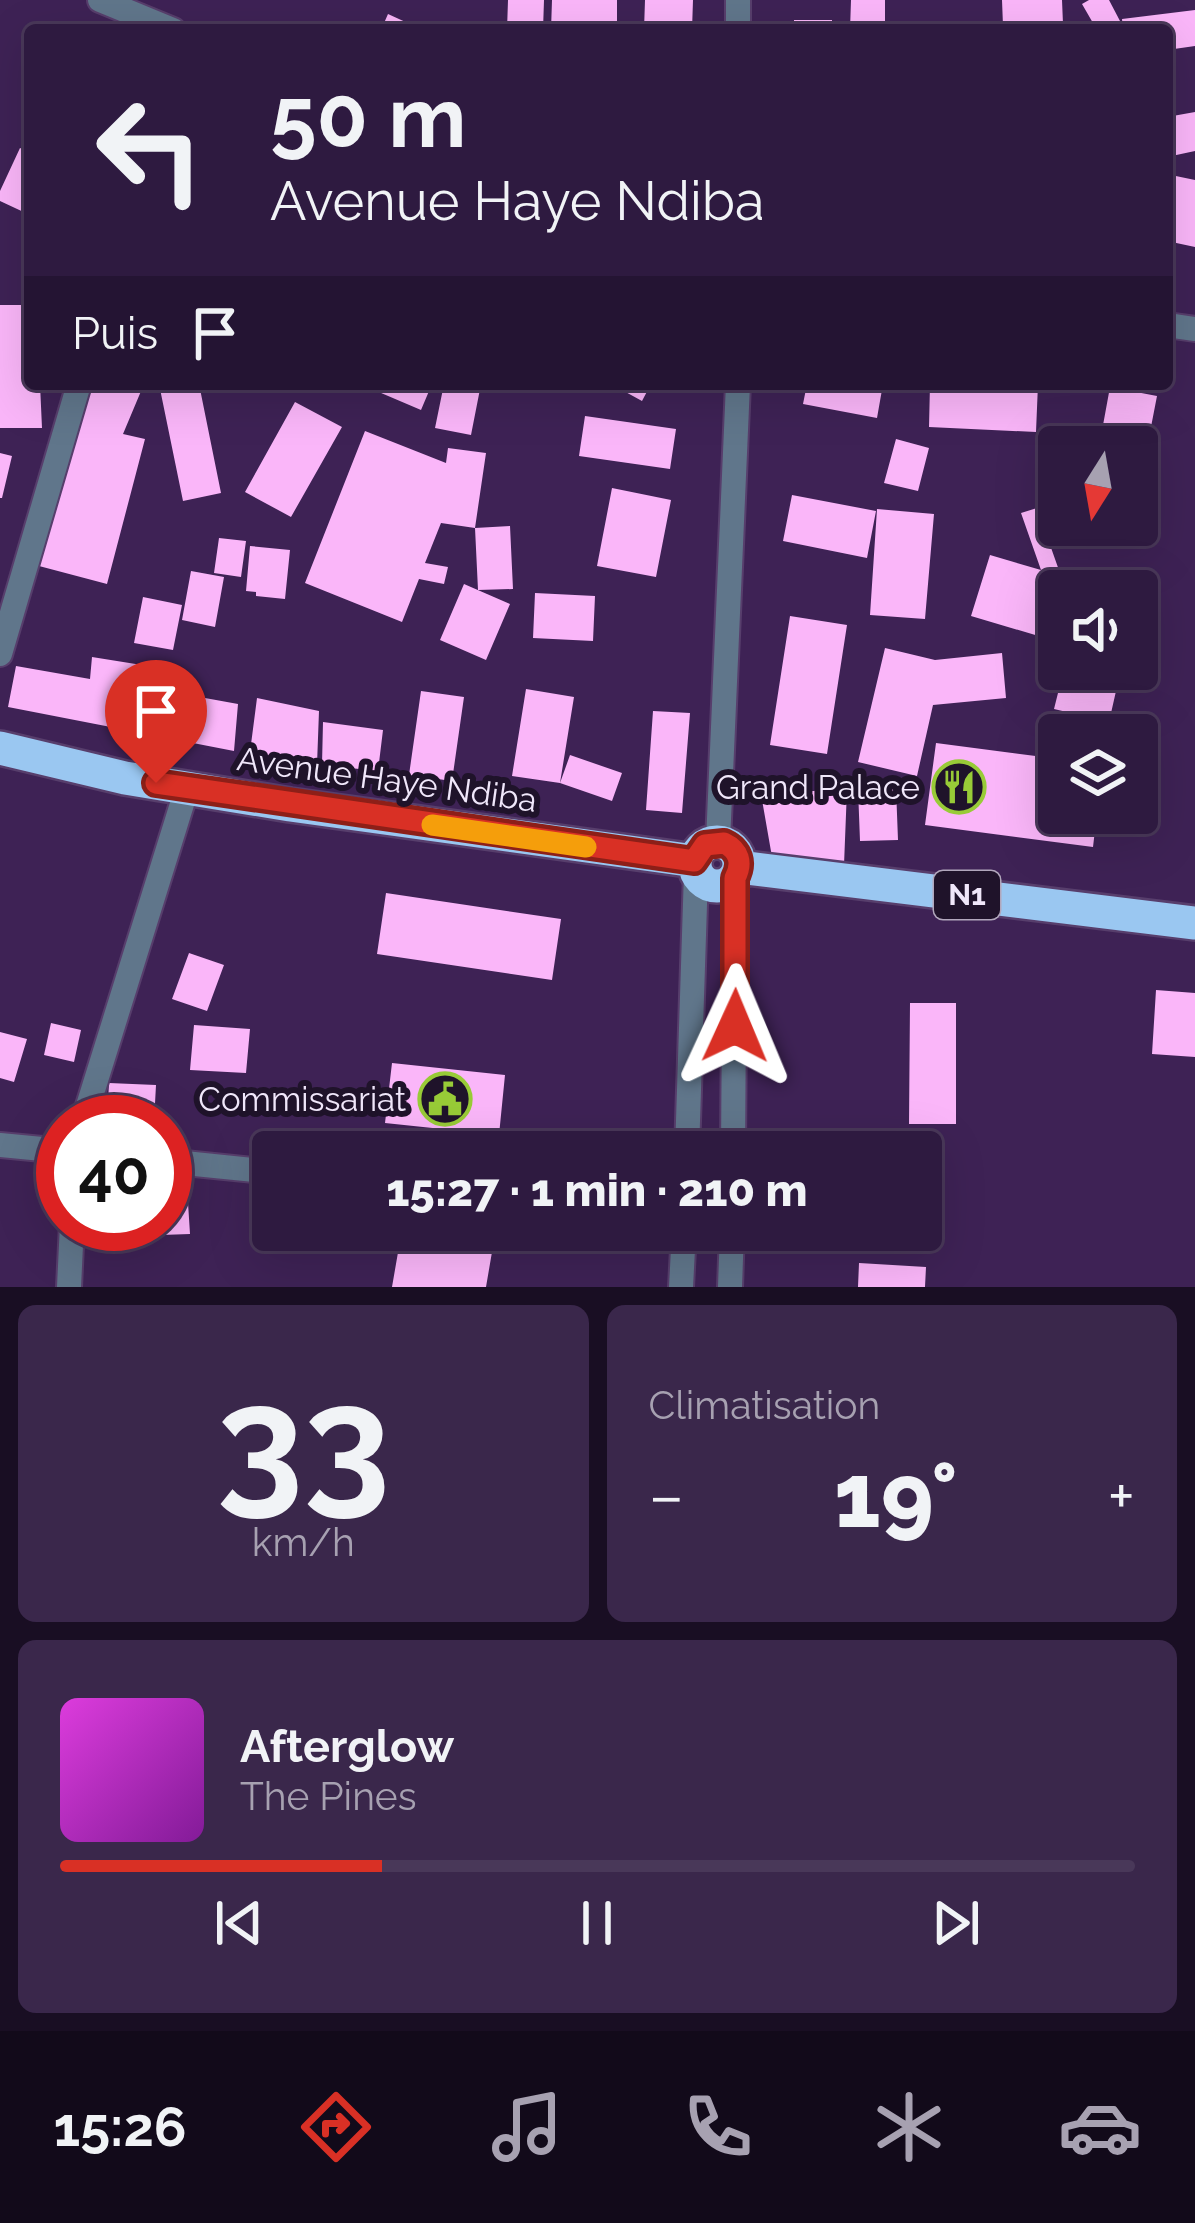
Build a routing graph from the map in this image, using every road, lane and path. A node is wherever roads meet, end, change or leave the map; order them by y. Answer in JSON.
{"nodes":[{"id":1,"x":100,"y":0,"type":"edge"},
{"id":2,"x":155,"y":24,"type":"edge"},
{"id":3,"x":77,"y":390,"type":"edge"},
{"id":4,"x":738,"y":390,"type":"edge"},
{"id":5,"x":0,"y":654,"type":"edge"},
{"id":6,"x":0,"y":748,"type":"edge"},
{"id":7,"x":187,"y":788,"type":"junction"},
{"id":8,"x":717,"y":864,"type":"junction"},
{"id":9,"x":1195,"y":923,"type":"edge"},
{"id":10,"x":91,"y":1095,"type":"edge"},
{"id":11,"x":688,"y":1131,"type":"edge"},
{"id":12,"x":732,"y":1131,"type":"edge"},
{"id":13,"x":0,"y":1144,"type":"edge"},
{"id":14,"x":36,"y":1147,"type":"edge"},
{"id":15,"x":192,"y":1164,"type":"edge"},
{"id":16,"x":252,"y":1170,"type":"edge"},
{"id":17,"x":71,"y":1251,"type":"edge"},
{"id":18,"x":683,"y":1251,"type":"edge"},
{"id":19,"x":731,"y":1251,"type":"edge"},
{"id":20,"x":69,"y":1287,"type":"edge"},
{"id":21,"x":681,"y":1287,"type":"edge"},
{"id":22,"x":730,"y":1287,"type":"edge"}],
"edges":[{"from":1,"to":2,"type":"street"},
{"from":3,"to":5,"type":"street"},
{"from":4,"to":8,"type":"street"},
{"from":6,"to":7,"type":"highway","name":"Avenue Haye Ndiba","number":"N1"},
{"from":7,"to":8,"type":"highway","name":"Avenue Haye Ndiba","number":"N1"},
{"from":7,"to":10,"type":"street"},
{"from":8,"to":9,"type":"highway","number":"N1"},
{"from":8,"to":11,"type":"street"},
{"from":8,"to":12,"type":"street"},
{"from":13,"to":14,"type":"street"},
{"from":15,"to":16,"type":"street"},
{"from":17,"to":20,"type":"street"},
{"from":18,"to":21,"type":"street"},
{"from":19,"to":22,"type":"street"}]}
